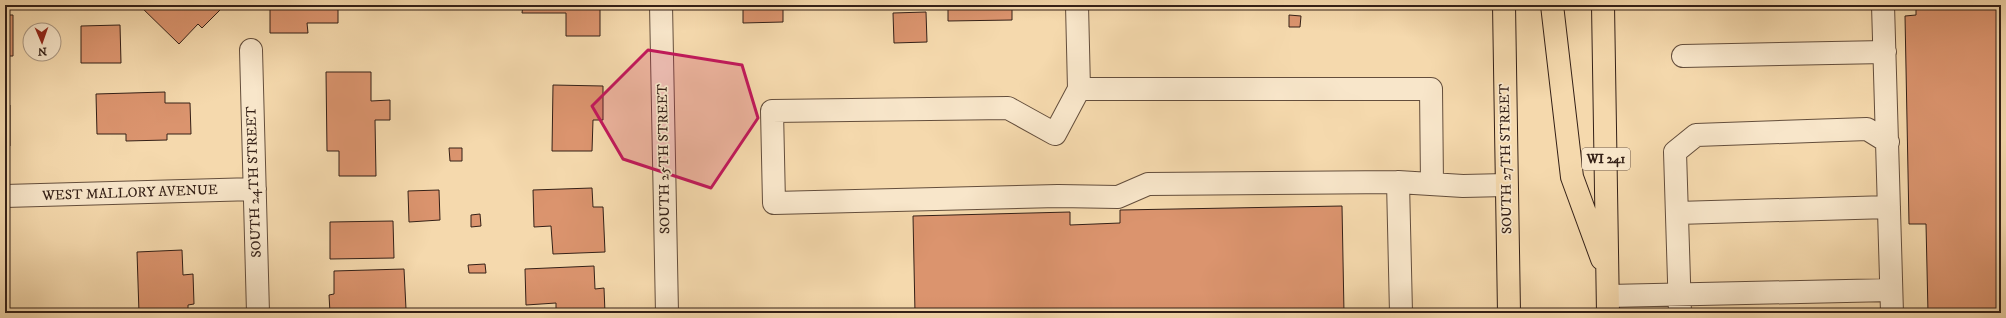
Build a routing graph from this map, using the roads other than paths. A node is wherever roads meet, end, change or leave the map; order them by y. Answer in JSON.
{"nodes":[{"id":1,"x":661,"y":5,"type":"edge"},
{"id":2,"x":1077,"y":5,"type":"edge"},
{"id":3,"x":1504,"y":5,"type":"edge"},
{"id":4,"x":1552,"y":5,"type":"edge"},
{"id":5,"x":1603,"y":5,"type":"edge"},
{"id":6,"x":1883,"y":5,"type":"edge"},
{"id":7,"x":251,"y":50,"type":"dead end"},
{"id":8,"x":1885,"y":52,"type":"junction"},
{"id":9,"x":1683,"y":56,"type":"dead end"},
{"id":10,"x":1079,"y":89,"type":"junction"},
{"id":11,"x":1888,"y":142,"type":"junction"},
{"id":12,"x":1398,"y":182,"type":"junction"},
{"id":13,"x":1432,"y":184,"type":"junction"},
{"id":14,"x":1506,"y":185,"type":"junction"},
{"id":15,"x":255,"y":189,"type":"junction"},
{"id":16,"x":5,"y":196,"type":"edge"},
{"id":17,"x":1889,"y":207,"type":"junction"},
{"id":18,"x":1677,"y":213,"type":"junction"},
{"id":19,"x":1891,"y":290,"type":"junction"},
{"id":20,"x":1608,"y":295,"type":"edge"},
{"id":21,"x":1680,"y":304,"type":"edge"},
{"id":22,"x":258,"y":313,"type":"edge"},
{"id":23,"x":667,"y":313,"type":"edge"},
{"id":24,"x":1401,"y":313,"type":"edge"},
{"id":25,"x":1509,"y":313,"type":"edge"},
{"id":26,"x":1892,"y":313,"type":"edge"}],
"edges":[{"from":1,"to":23,"type":"street","name":"SOUTH 25TH STREET"},
{"from":2,"to":10,"type":"street"},
{"from":3,"to":14,"type":"main road","name":"SOUTH 27TH STREET"},
{"from":4,"to":20,"type":"main road"},
{"from":5,"to":20,"type":"main road","number":"WI 241"},
{"from":6,"to":8,"type":"street"},
{"from":7,"to":15,"type":"street","name":"SOUTH 24TH STREET"},
{"from":8,"to":9,"type":"street"},
{"from":8,"to":11,"type":"street"},
{"from":10,"to":12,"type":"street"},
{"from":10,"to":13,"type":"street"},
{"from":11,"to":17,"type":"street"},
{"from":11,"to":18,"type":"street"},
{"from":12,"to":13,"type":"street"},
{"from":12,"to":24,"type":"street"},
{"from":13,"to":14,"type":"street"},
{"from":14,"to":25,"type":"main road","name":"SOUTH 27TH STREET"},
{"from":15,"to":16,"type":"street","name":"WEST MALLORY AVENUE"},
{"from":15,"to":22,"type":"street","name":"SOUTH 24TH STREET"},
{"from":17,"to":18,"type":"street"},
{"from":17,"to":19,"type":"street"},
{"from":18,"to":21,"type":"street"},
{"from":19,"to":21,"type":"street"},
{"from":19,"to":26,"type":"street"},
{"from":20,"to":21,"type":"street"}]}
